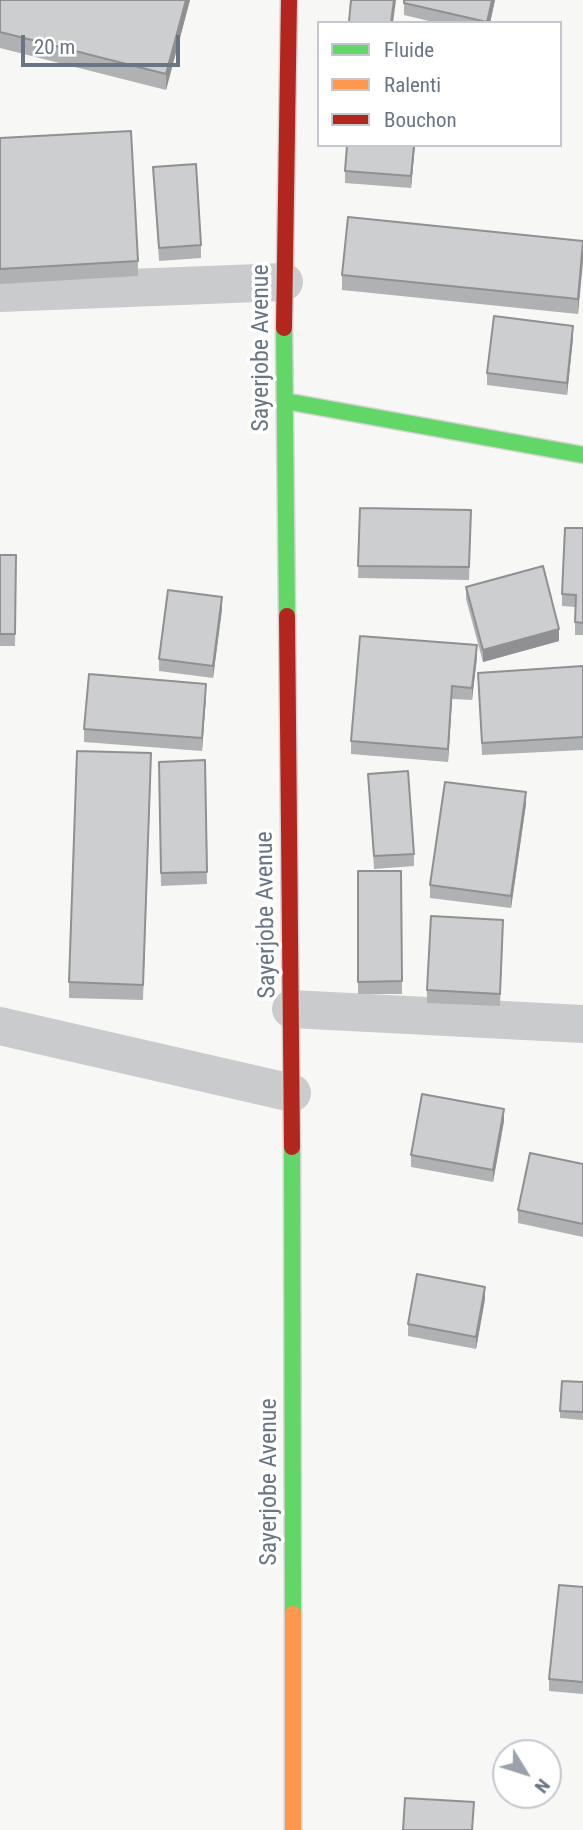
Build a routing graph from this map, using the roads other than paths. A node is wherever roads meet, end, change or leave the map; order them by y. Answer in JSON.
{"nodes":[{"id":1,"x":289,"y":0,"type":"edge"},
{"id":2,"x":284,"y":282,"type":"junction"},
{"id":3,"x":0,"y":293,"type":"edge"},
{"id":4,"x":285,"y":401,"type":"junction"},
{"id":5,"x":583,"y":455,"type":"edge"},
{"id":6,"x":291,"y":1009,"type":"junction"},
{"id":7,"x":583,"y":1024,"type":"edge"},
{"id":8,"x":0,"y":1026,"type":"edge"},
{"id":9,"x":292,"y":1093,"type":"junction"},
{"id":10,"x":293,"y":1830,"type":"edge"}],
"edges":[{"from":1,"to":2,"type":"main road","name":"Sayerjobe Avenue"},
{"from":2,"to":3,"type":"street"},
{"from":2,"to":4,"type":"main road","name":"Sayerjobe Avenue"},
{"from":4,"to":5,"type":"main road"},
{"from":4,"to":6,"type":"main road","name":"Sayerjobe Avenue"},
{"from":6,"to":7,"type":"street"},
{"from":6,"to":9,"type":"main road","name":"Sayerjobe Avenue"},
{"from":8,"to":9,"type":"street"},
{"from":9,"to":10,"type":"main road","name":"Sayerjobe Avenue"}]}
